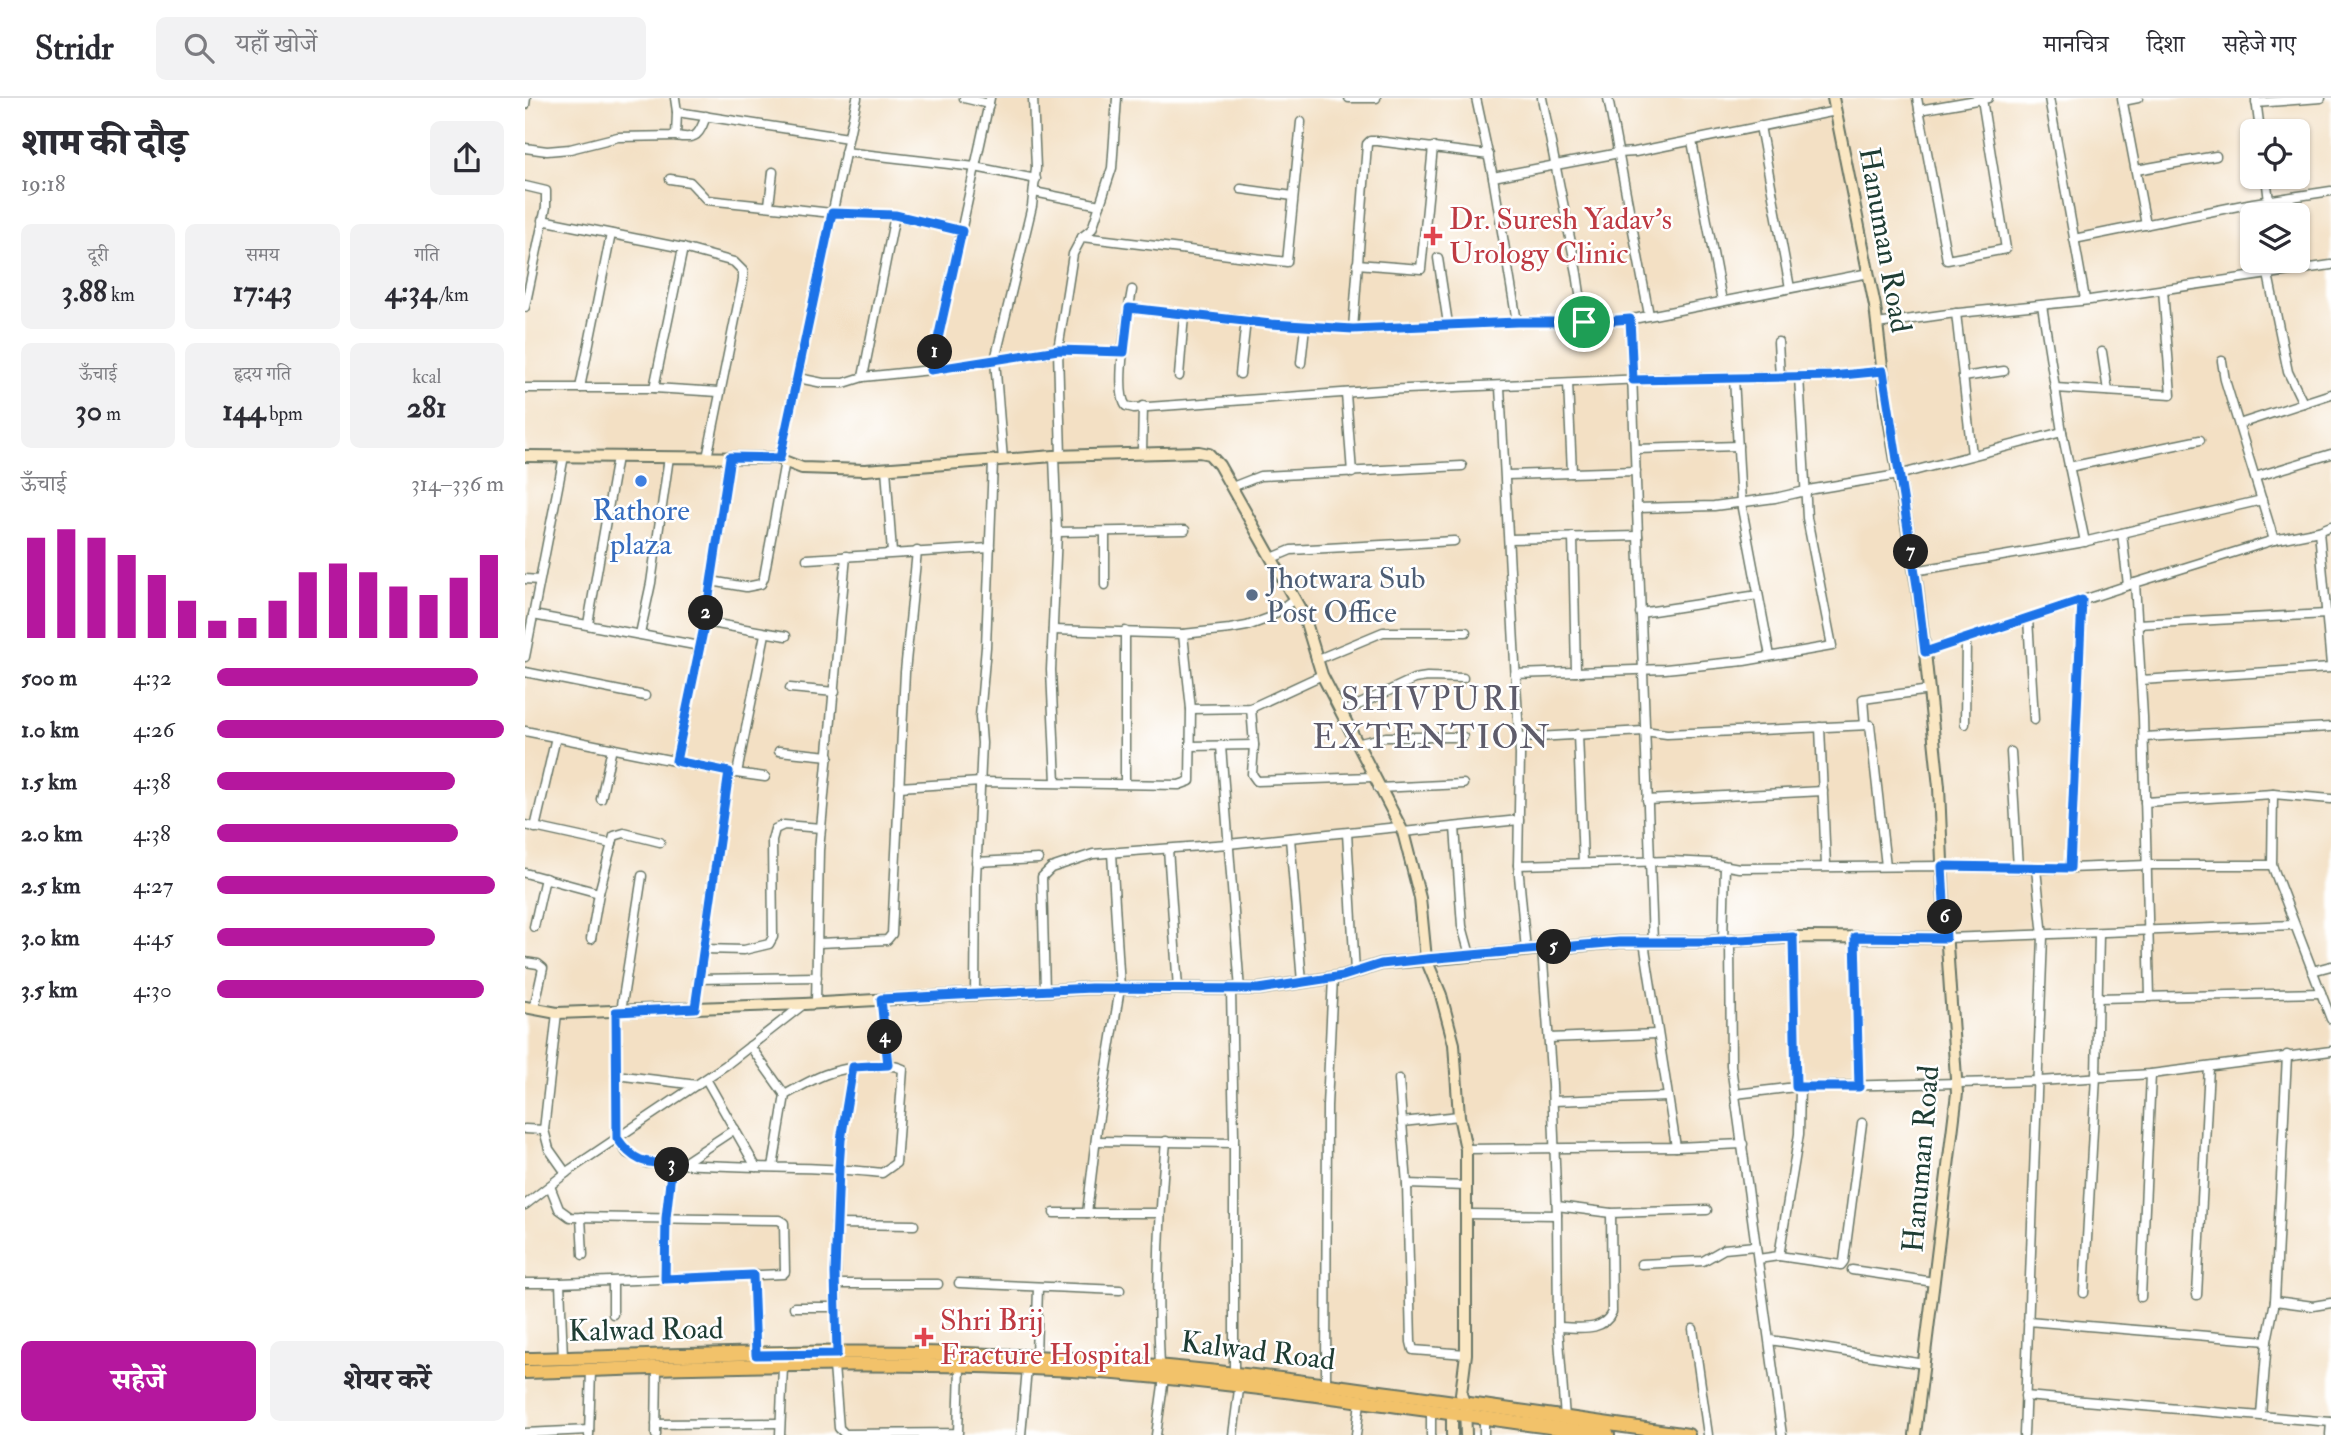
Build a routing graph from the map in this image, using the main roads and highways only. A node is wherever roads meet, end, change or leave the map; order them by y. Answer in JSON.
{"nodes":[{"id":1,"x":525,"y":1359,"type":"edge"},
{"id":2,"x":835,"y":1360,"type":"junction"},
{"id":3,"x":525,"y":1372,"type":"edge"},
{"id":4,"x":1162,"y":1372,"type":"junction"},
{"id":5,"x":1238,"y":1379,"type":"junction"},
{"id":6,"x":1459,"y":1406,"type":"junction"},
{"id":7,"x":1602,"y":1435,"type":"edge"},
{"id":8,"x":1608,"y":1435,"type":"edge"},
{"id":9,"x":1688,"y":1435,"type":"edge"}],
"edges":[{"from":1,"to":2,"type":"main road","name":"Kalwad Road"},
{"from":2,"to":3,"type":"main road","name":"Kalwad Road"},
{"from":2,"to":4,"type":"main road","name":"Kalwad Road"},
{"from":2,"to":4,"type":"main road","name":"Kalwad Road"},
{"from":4,"to":5,"type":"main road","name":"Kalwad Road"},
{"from":5,"to":6,"type":"main road","name":"Kalwad Road"},
{"from":5,"to":6,"type":"main road","name":"Kalwad Road"},
{"from":6,"to":7,"type":"main road","name":"Kalwad Road"},
{"from":6,"to":9,"type":"main road","name":"Kalwad Road"},
{"from":7,"to":8,"type":"main road","name":"Kalwad Road"}]}
